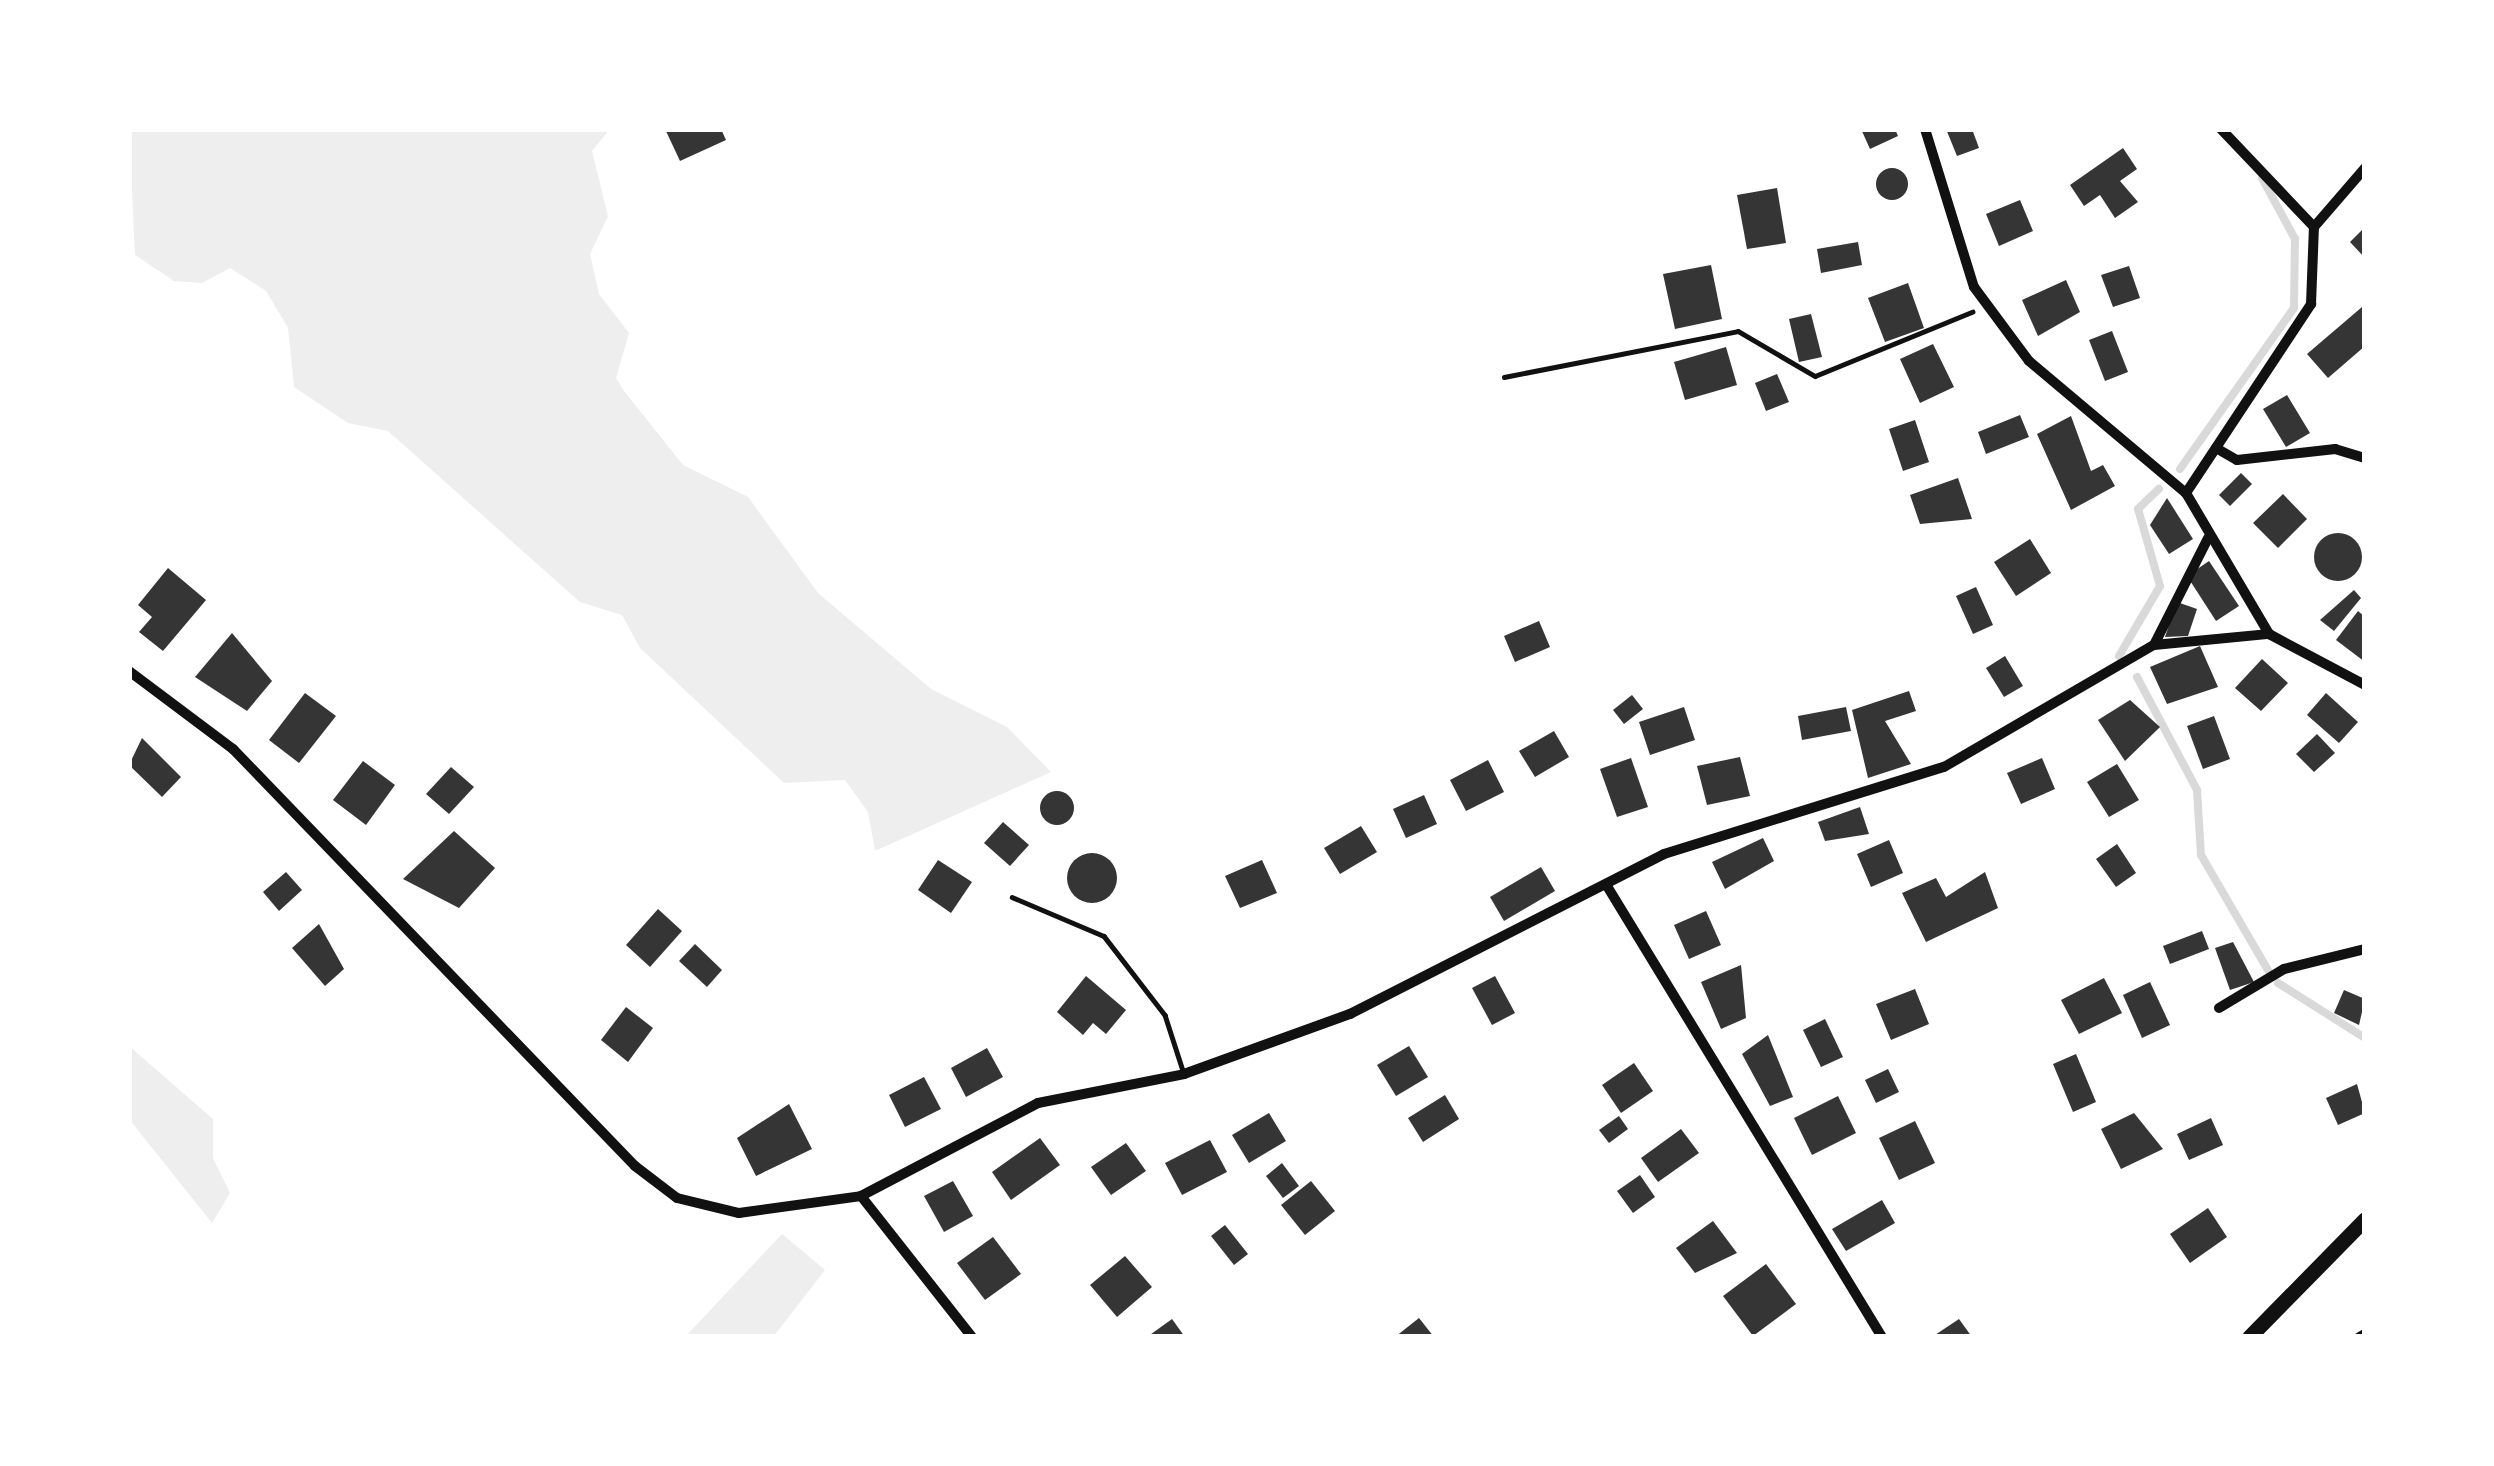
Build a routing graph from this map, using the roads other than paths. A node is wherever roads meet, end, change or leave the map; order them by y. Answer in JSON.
{"nodes":[{"id":1,"x":1925,"y":129,"type":"edge"},
{"id":2,"x":2222,"y":129,"type":"edge"},
{"id":3,"x":2365,"y":168,"type":"edge"},
{"id":4,"x":2314,"y":227,"type":"junction"},
{"id":5,"x":2216,"y":448,"type":"junction"},
{"id":6,"x":2365,"y":458,"type":"edge"},
{"id":7,"x":2186,"y":493,"type":"junction"},
{"id":8,"x":2208,"y":538,"type":"junction"},
{"id":9,"x":2269,"y":634,"type":"junction"},
{"id":10,"x":2154,"y":645,"type":"junction"},
{"id":11,"x":129,"y":671,"type":"edge"},
{"id":12,"x":2365,"y":685,"type":"edge"},
{"id":13,"x":1606,"y":886,"type":"junction"},
{"id":14,"x":1012,"y":897,"type":"dead end"},
{"id":15,"x":2365,"y":949,"type":"edge"},
{"id":16,"x":2219,"y":1008,"type":"dead end"},
{"id":17,"x":1184,"y":1074,"type":"junction"},
{"id":18,"x":861,"y":1196,"type":"junction"},
{"id":19,"x":2365,"y":1219,"type":"edge"},
{"id":20,"x":2365,"y":1330,"type":"edge"},
{"id":21,"x":972,"y":1337,"type":"edge"},
{"id":22,"x":1882,"y":1337,"type":"edge"},
{"id":23,"x":2249,"y":1337,"type":"edge"},
{"id":24,"x":2354,"y":1337,"type":"edge"}],
"edges":[{"from":1,"to":7,"type":"street"},
{"from":2,"to":4,"type":"street"},
{"from":3,"to":4,"type":"street"},
{"from":4,"to":5,"type":"street"},
{"from":5,"to":6,"type":"street"},
{"from":5,"to":7,"type":"street"},
{"from":7,"to":8,"type":"street"},
{"from":8,"to":9,"type":"street"},
{"from":8,"to":10,"type":"street"},
{"from":9,"to":10,"type":"street"},
{"from":9,"to":12,"type":"street"},
{"from":10,"to":13,"type":"street"},
{"from":11,"to":18,"type":"street"},
{"from":13,"to":17,"type":"street"},
{"from":13,"to":22,"type":"street"},
{"from":14,"to":17,"type":"lane"},
{"from":15,"to":16,"type":"street"},
{"from":17,"to":18,"type":"street"},
{"from":18,"to":21,"type":"street"},
{"from":19,"to":23,"type":"main road"},
{"from":20,"to":24,"type":"lane"}]}
